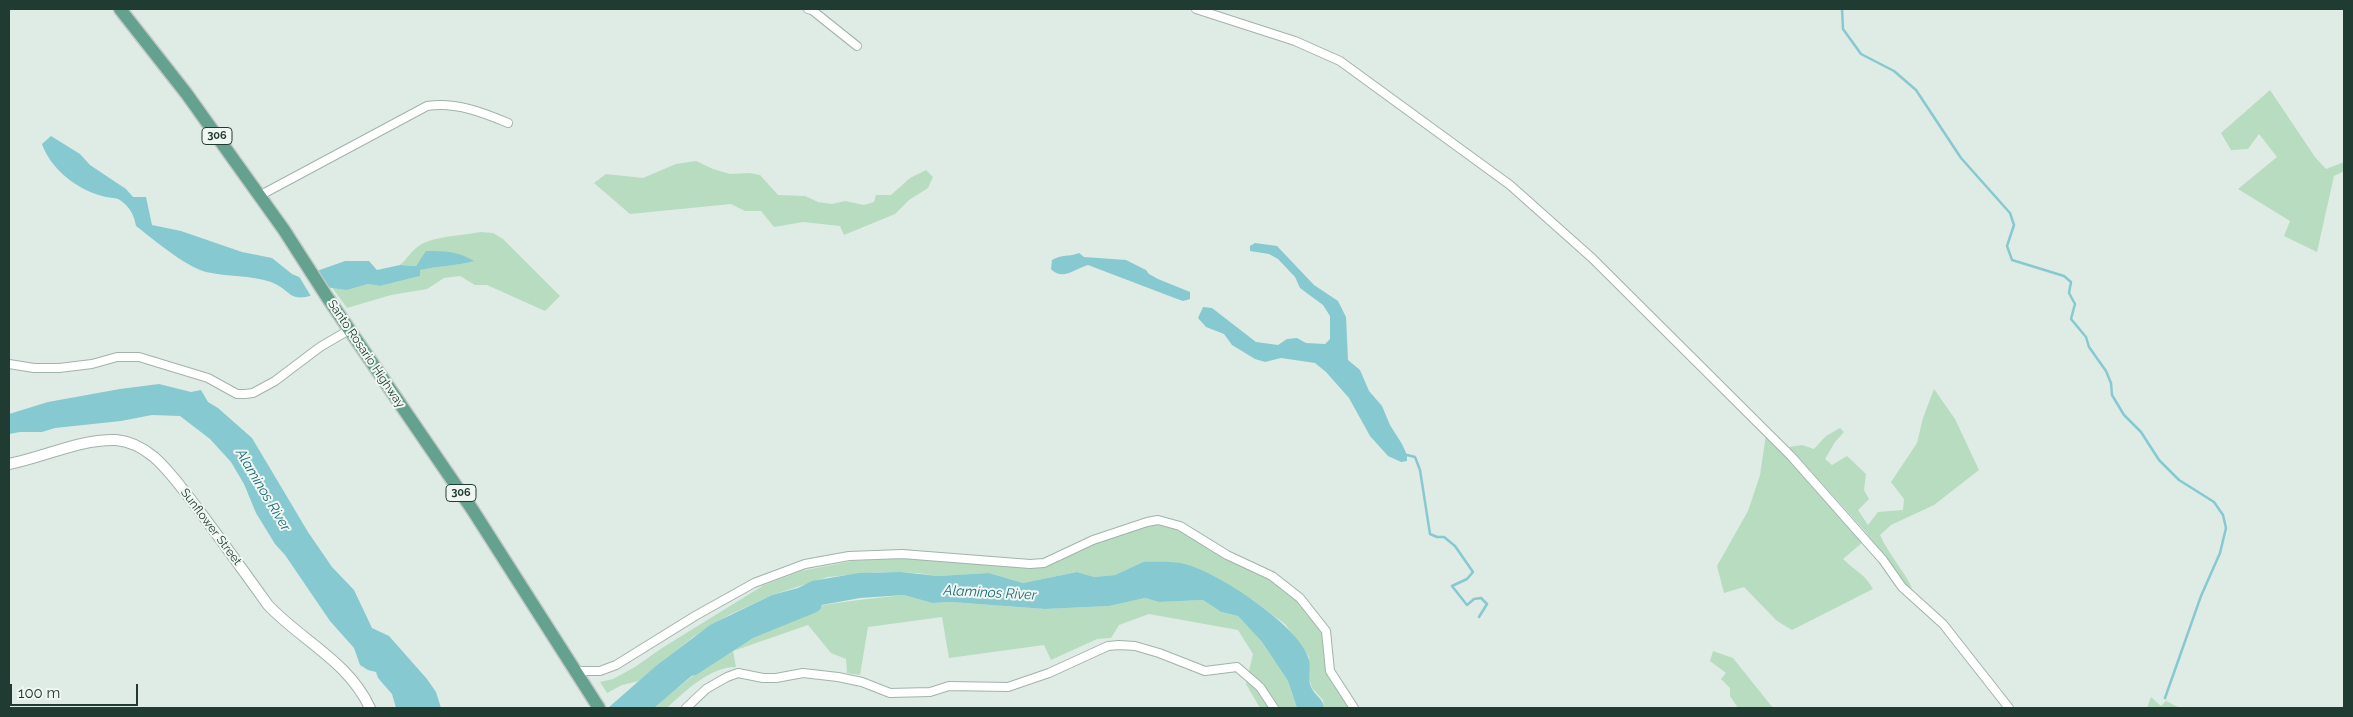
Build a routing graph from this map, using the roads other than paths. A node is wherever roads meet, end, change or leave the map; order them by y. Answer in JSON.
{"nodes":[{"id":1,"x":120,"y":9,"type":"edge"},
{"id":2,"x":808,"y":9,"type":"edge"},
{"id":3,"x":1196,"y":9,"type":"edge"},
{"id":4,"x":857,"y":46,"type":"dead end"},
{"id":5,"x":508,"y":123,"type":"dead end"},
{"id":6,"x":259,"y":196,"type":"junction"},
{"id":7,"x":349,"y":330,"type":"junction"},
{"id":8,"x":9,"y":364,"type":"edge"},
{"id":9,"x":9,"y":464,"type":"edge"},
{"id":10,"x":576,"y":671,"type":"junction"},
{"id":11,"x":370,"y":708,"type":"edge"},
{"id":12,"x":599,"y":708,"type":"edge"},
{"id":13,"x":686,"y":708,"type":"edge"},
{"id":14,"x":1274,"y":708,"type":"edge"},
{"id":15,"x":1354,"y":708,"type":"edge"},
{"id":16,"x":2009,"y":708,"type":"edge"}],
"edges":[{"from":1,"to":6,"type":"main road","name":"Santo Rosario Highway","number":"306"},
{"from":2,"to":4,"type":"street"},
{"from":3,"to":16,"type":"street"},
{"from":5,"to":6,"type":"street"},
{"from":6,"to":7,"type":"main road","name":"Santo Rosario Highway","number":"306"},
{"from":7,"to":8,"type":"street"},
{"from":7,"to":10,"type":"main road","name":"Santo Rosario Highway","number":"306"},
{"from":9,"to":11,"type":"street","name":"Sunflower Street"},
{"from":10,"to":12,"type":"main road","name":"Santo Rosario Highway","number":"306"},
{"from":10,"to":15,"type":"street"},
{"from":13,"to":14,"type":"street"}]}
